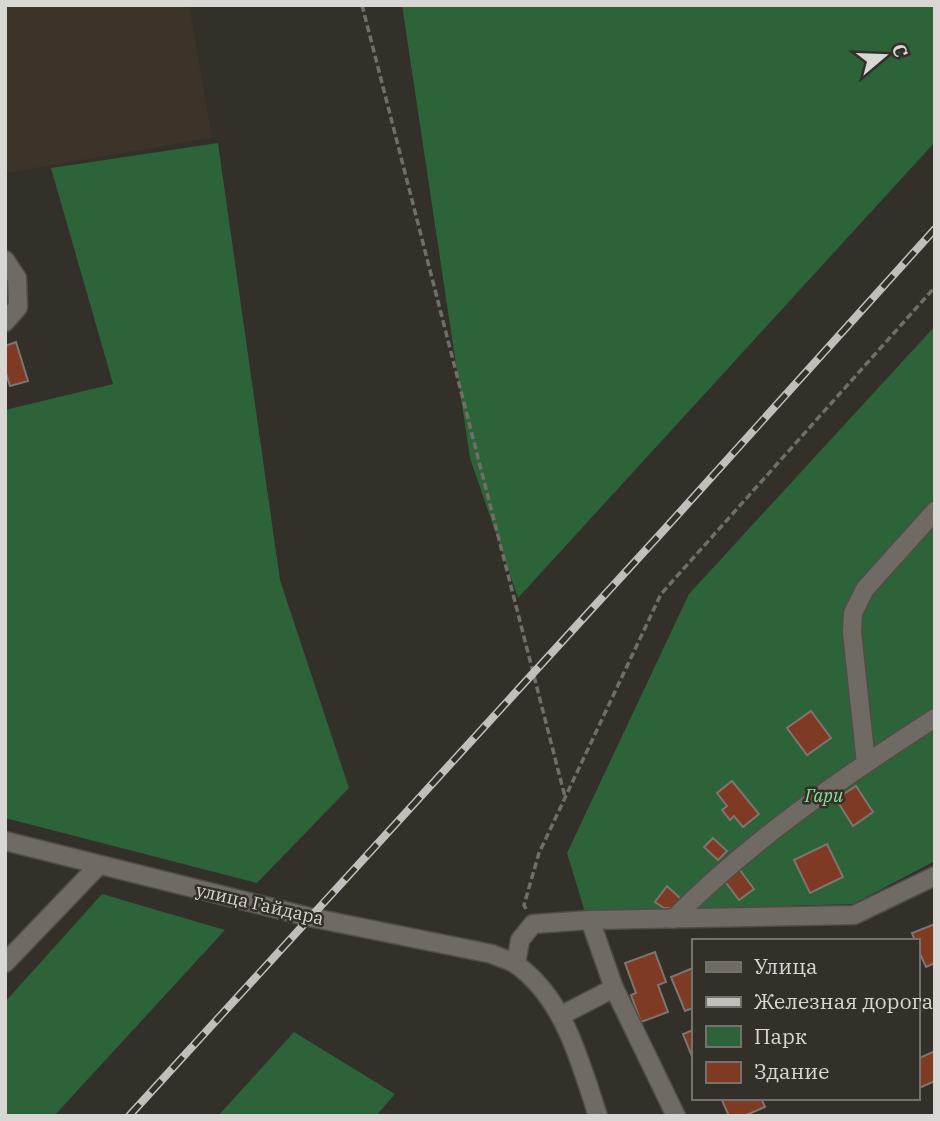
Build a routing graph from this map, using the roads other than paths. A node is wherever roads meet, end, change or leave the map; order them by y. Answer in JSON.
{"nodes":[{"id":1,"x":5,"y":260,"type":"edge"},
{"id":2,"x":5,"y":322,"type":"edge"},
{"id":3,"x":935,"y":511,"type":"edge"},
{"id":4,"x":935,"y":718,"type":"edge"},
{"id":5,"x":866,"y":763,"type":"junction"},
{"id":6,"x":5,"y":841,"type":"edge"},
{"id":7,"x":99,"y":865,"type":"junction"},
{"id":8,"x":935,"y":876,"type":"edge"},
{"id":9,"x":673,"y":919,"type":"junction"},
{"id":10,"x":590,"y":920,"type":"junction"},
{"id":11,"x":5,"y":963,"type":"edge"},
{"id":12,"x":516,"y":964,"type":"junction"},
{"id":13,"x":614,"y":988,"type":"junction"},
{"id":14,"x":560,"y":1016,"type":"junction"},
{"id":15,"x":598,"y":1116,"type":"edge"},
{"id":16,"x":676,"y":1116,"type":"edge"}],
"edges":[{"from":1,"to":2,"type":"street"},
{"from":3,"to":5,"type":"street"},
{"from":4,"to":5,"type":"street"},
{"from":5,"to":9,"type":"street"},
{"from":6,"to":7,"type":"street","name":"улица Гайдара"},
{"from":7,"to":11,"type":"street"},
{"from":7,"to":12,"type":"street","name":"улица Гайдара"},
{"from":8,"to":9,"type":"street"},
{"from":9,"to":10,"type":"street"},
{"from":10,"to":12,"type":"street"},
{"from":10,"to":13,"type":"street"},
{"from":12,"to":14,"type":"street"},
{"from":13,"to":14,"type":"street"},
{"from":13,"to":16,"type":"street"},
{"from":14,"to":15,"type":"street"}]}
